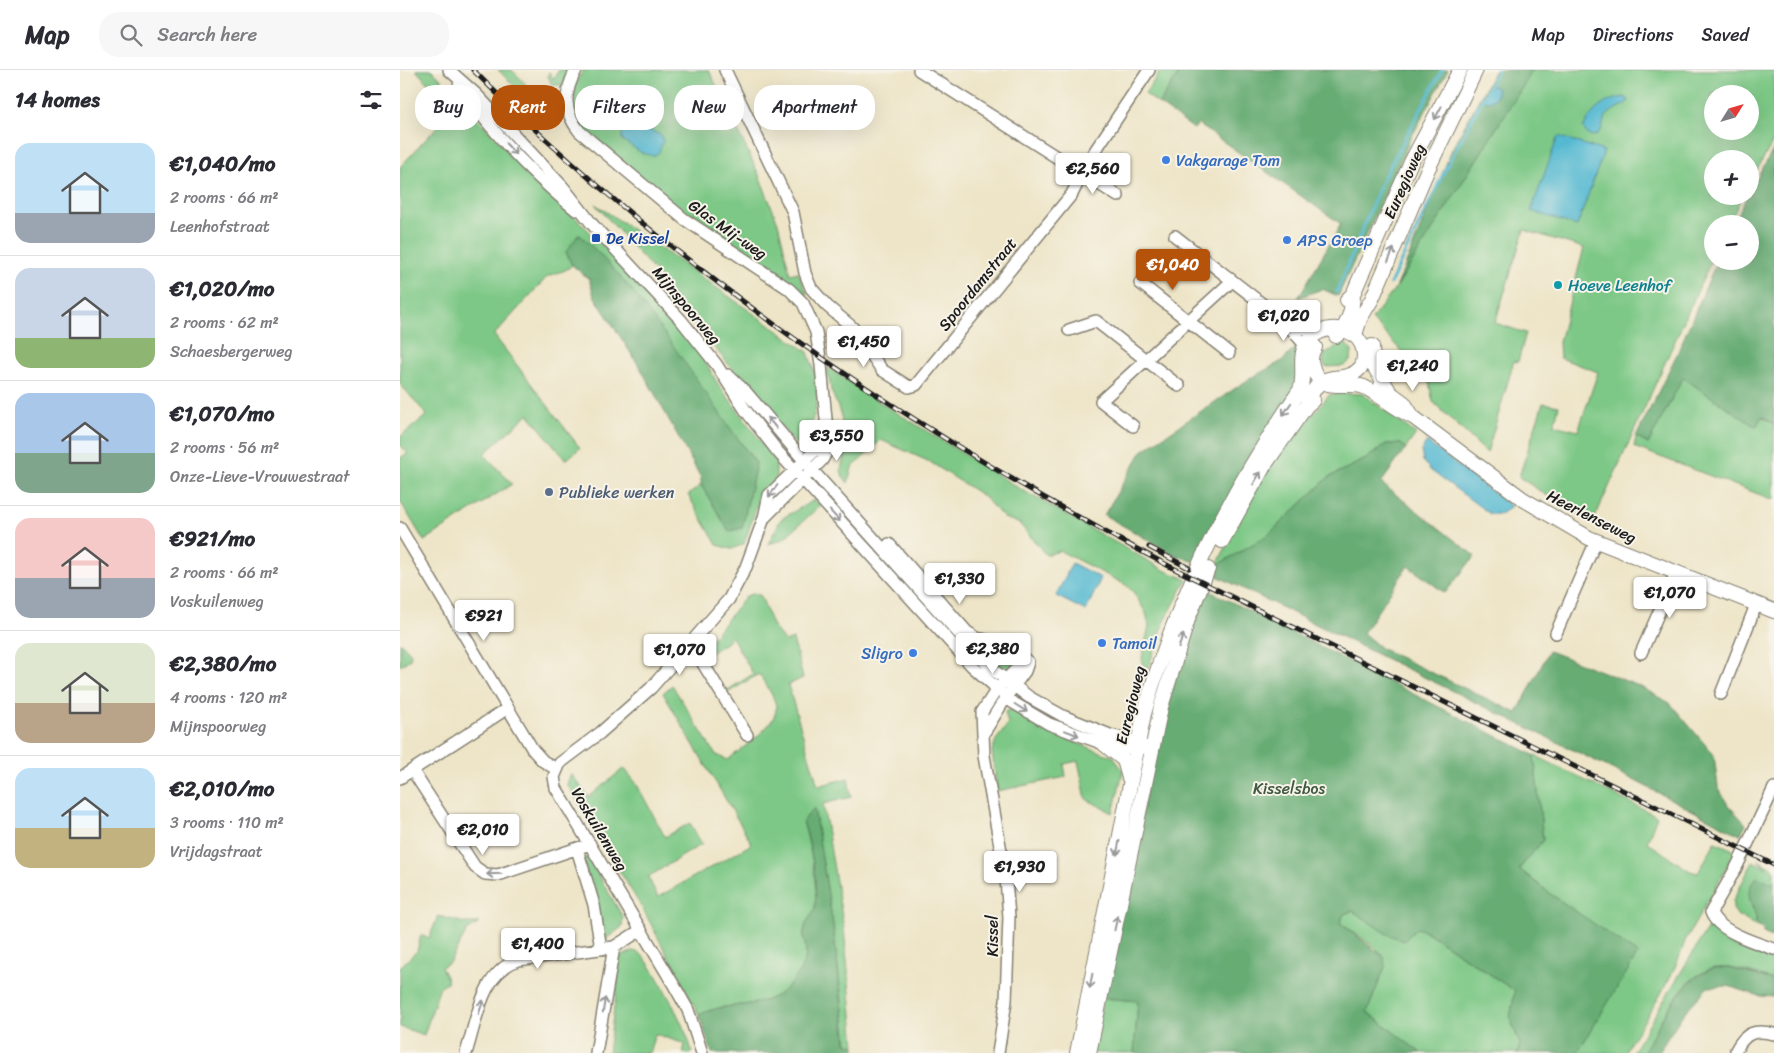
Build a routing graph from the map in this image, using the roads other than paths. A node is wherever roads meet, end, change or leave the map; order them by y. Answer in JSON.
{"nodes":[{"id":1,"x":448,"y":70,"type":"edge"},
{"id":2,"x":576,"y":70,"type":"edge"},
{"id":3,"x":724,"y":70,"type":"edge"},
{"id":4,"x":919,"y":70,"type":"edge"},
{"id":5,"x":1149,"y":70,"type":"edge"},
{"id":6,"x":1460,"y":70,"type":"edge"},
{"id":7,"x":1476,"y":70,"type":"edge"},
{"id":8,"x":1081,"y":172,"type":"junction"},
{"id":9,"x":1077,"y":184,"type":"dead end"},
{"id":10,"x":1118,"y":196,"type":"dead end"},
{"id":11,"x":1175,"y":236,"type":"dead end"},
{"id":12,"x":1232,"y":282,"type":"junction"},
{"id":13,"x":1140,"y":283,"type":"dead end"},
{"id":14,"x":1372,"y":300,"type":"junction"},
{"id":15,"x":1189,"y":321,"type":"junction"},
{"id":16,"x":1284,"y":321,"type":"junction"},
{"id":17,"x":1339,"y":329,"type":"junction"},
{"id":18,"x":1069,"y":330,"type":"dead end"},
{"id":19,"x":1317,"y":333,"type":"junction"},
{"id":20,"x":1355,"y":335,"type":"junction"},
{"id":21,"x":1309,"y":348,"type":"junction"},
{"id":22,"x":1229,"y":353,"type":"dead end"},
{"id":23,"x":1146,"y":360,"type":"junction"},
{"id":24,"x":716,"y":364,"type":"junction"},
{"id":25,"x":1362,"y":366,"type":"junction"},
{"id":26,"x":1326,"y":382,"type":"junction"},
{"id":27,"x":1179,"y":386,"type":"dead end"},
{"id":28,"x":1388,"y":389,"type":"junction"},
{"id":29,"x":1413,"y":417,"type":"junction"},
{"id":30,"x":1133,"y":426,"type":"dead end"},
{"id":31,"x":827,"y":439,"type":"junction"},
{"id":32,"x":804,"y":460,"type":"junction"},
{"id":33,"x":794,"y":469,"type":"junction"},
{"id":34,"x":812,"y":470,"type":"junction"},
{"id":35,"x":802,"y":480,"type":"junction"},
{"id":36,"x":764,"y":518,"type":"junction"},
{"id":37,"x":400,"y":528,"type":"edge"},
{"id":38,"x":1596,"y":541,"type":"junction"},
{"id":39,"x":889,"y":544,"type":"dead end"},
{"id":40,"x":405,"y":548,"type":"edge"},
{"id":41,"x":1676,"y":573,"type":"junction"},
{"id":42,"x":1756,"y":604,"type":"junction"},
{"id":43,"x":1774,"y":611,"type":"edge"},
{"id":44,"x":1556,"y":632,"type":"dead end"},
{"id":45,"x":691,"y":644,"type":"junction"},
{"id":46,"x":1641,"y":653,"type":"dead end"},
{"id":47,"x":1010,"y":683,"type":"junction"},
{"id":48,"x":1166,"y":687,"type":"junction"},
{"id":49,"x":1001,"y":693,"type":"junction"},
{"id":50,"x":1721,"y":694,"type":"dead end"},
{"id":51,"x":508,"y":708,"type":"junction"},
{"id":52,"x":747,"y":735,"type":"dead end"},
{"id":53,"x":1104,"y":744,"type":"junction"},
{"id":54,"x":1140,"y":747,"type":"junction"},
{"id":55,"x":556,"y":769,"type":"junction"},
{"id":56,"x":412,"y":770,"type":"junction"},
{"id":57,"x":400,"y":778,"type":"edge"},
{"id":58,"x":1131,"y":783,"type":"junction"},
{"id":59,"x":1774,"y":789,"type":"edge"},
{"id":60,"x":1134,"y":838,"type":"junction"},
{"id":61,"x":590,"y":844,"type":"junction"},
{"id":62,"x":577,"y":849,"type":"junction"},
{"id":63,"x":641,"y":930,"type":"junction"},
{"id":64,"x":614,"y":947,"type":"junction"},
{"id":65,"x":601,"y":949,"type":"junction"},
{"id":66,"x":1774,"y":949,"type":"edge"},
{"id":67,"x":1774,"y":1034,"type":"edge"},
{"id":68,"x":1736,"y":1050,"type":"dead end"},
{"id":69,"x":466,"y":1053,"type":"edge"},
{"id":70,"x":596,"y":1053,"type":"edge"},
{"id":71,"x":702,"y":1053,"type":"edge"},
{"id":72,"x":998,"y":1053,"type":"edge"},
{"id":73,"x":1077,"y":1053,"type":"edge"},
{"id":74,"x":1090,"y":1053,"type":"edge"}],
"edges":[{"from":1,"to":24,"type":"street","name":"Mijnspoorweg"},
{"from":2,"to":31,"type":"street","name":"Glas Mij-weg"},
{"from":3,"to":9,"type":"street","name":"Spoordamstraat"},
{"from":4,"to":8,"type":"street"},
{"from":5,"to":8,"type":"street"},
{"from":6,"to":17,"type":"main road","name":"Euregioweg","one_way":true},
{"from":14,"to":7,"type":"main road","name":"Euregioweg","one_way":true},
{"from":8,"to":10,"type":"street"},
{"from":11,"to":12,"type":"street"},
{"from":12,"to":15,"type":"street"},
{"from":12,"to":16,"type":"street"},
{"from":13,"to":15,"type":"street"},
{"from":14,"to":20,"type":"main road","name":"Euregioweg"},
{"from":14,"to":28,"type":"main road"},
{"from":15,"to":22,"type":"street"},
{"from":15,"to":23,"type":"street"},
{"from":16,"to":19,"type":"street"},
{"from":16,"to":21,"type":"street"},
{"from":17,"to":19,"type":"main road"},
{"from":17,"to":20,"type":"main road"},
{"from":17,"to":21,"type":"main road"},
{"from":18,"to":23,"type":"street"},
{"from":19,"to":21,"type":"main road"},
{"from":20,"to":25,"type":"main road"},
{"from":21,"to":26,"type":"main road"},
{"from":21,"to":54,"type":"main road","name":"Euregioweg","one_way":true},
{"from":23,"to":27,"type":"street"},
{"from":23,"to":30,"type":"street"},
{"from":32,"to":24,"type":"street","name":"Mijnspoorweg","one_way":true},
{"from":24,"to":33,"type":"street","name":"Mijnspoorweg"},
{"from":25,"to":26,"type":"main road"},
{"from":25,"to":28,"type":"main road","name":"Heerlenseweg"},
{"from":26,"to":29,"type":"main road","name":"Heerlenseweg"},
{"from":48,"to":26,"type":"main road","name":"Euregioweg","one_way":true},
{"from":28,"to":29,"type":"main road","name":"Heerlenseweg"},
{"from":29,"to":38,"type":"main road","name":"Heerlenseweg"},
{"from":31,"to":32,"type":"street"},
{"from":31,"to":34,"type":"street","name":"Glas Mij-weg"},
{"from":32,"to":33,"type":"street"},
{"from":32,"to":34,"type":"street","name":"Mijnspoorweg"},
{"from":33,"to":35,"type":"street","name":"Mijnspoorweg"},
{"from":33,"to":36,"type":"street","one_way":true},
{"from":34,"to":35,"type":"street","name":"Glas Mij-weg"},
{"from":34,"to":47,"type":"street","name":"Mijnspoorweg"},
{"from":35,"to":36,"type":"street","name":"Glas Mij-weg"},
{"from":35,"to":49,"type":"street","name":"Mijnspoorweg","one_way":true},
{"from":36,"to":45,"type":"street"},
{"from":37,"to":40,"type":"street"},
{"from":38,"to":41,"type":"main road","name":"Heerlenseweg"},
{"from":38,"to":44,"type":"street"},
{"from":39,"to":47,"type":"street","name":"Kissel"},
{"from":40,"to":51,"type":"street"},
{"from":41,"to":42,"type":"main road","name":"Heerlenseweg"},
{"from":41,"to":46,"type":"street"},
{"from":42,"to":43,"type":"main road","name":"Heerlenseweg"},
{"from":42,"to":50,"type":"street"},
{"from":45,"to":52,"type":"street"},
{"from":45,"to":55,"type":"street"},
{"from":47,"to":49,"type":"street","name":"Kissel"},
{"from":47,"to":54,"type":"street","name":"Mijnspoorweg"},
{"from":48,"to":54,"type":"main road"},
{"from":48,"to":60,"type":"main road","name":"Euregioweg"},
{"from":49,"to":53,"type":"street","name":"Mijnspoorweg","one_way":true},
{"from":49,"to":72,"type":"street","name":"Kissel"},
{"from":51,"to":55,"type":"street"},
{"from":51,"to":56,"type":"street"},
{"from":53,"to":54,"type":"street","name":"Mijnspoorweg"},
{"from":53,"to":58,"type":"main road"},
{"from":54,"to":58,"type":"main road","name":"Euregioweg"},
{"from":54,"to":60,"type":"main road"},
{"from":55,"to":61,"type":"street","name":"Voskuilenweg"},
{"from":56,"to":57,"type":"street"},
{"from":62,"to":56,"type":"street","one_way":true},
{"from":58,"to":73,"type":"main road","name":"Euregioweg","one_way":true},
{"from":59,"to":66,"type":"street"},
{"from":74,"to":60,"type":"main road","name":"Euregioweg","one_way":true},
{"from":61,"to":62,"type":"street"},
{"from":61,"to":63,"type":"street","name":"Voskuilenweg"},
{"from":62,"to":65,"type":"street","name":"Voskuilenweg"},
{"from":63,"to":64,"type":"street"},
{"from":63,"to":71,"type":"street","name":"Voskuilenweg"},
{"from":64,"to":65,"type":"street"},
{"from":70,"to":64,"type":"street","one_way":true},
{"from":69,"to":65,"type":"street","one_way":true},
{"from":67,"to":68,"type":"street"}]}
